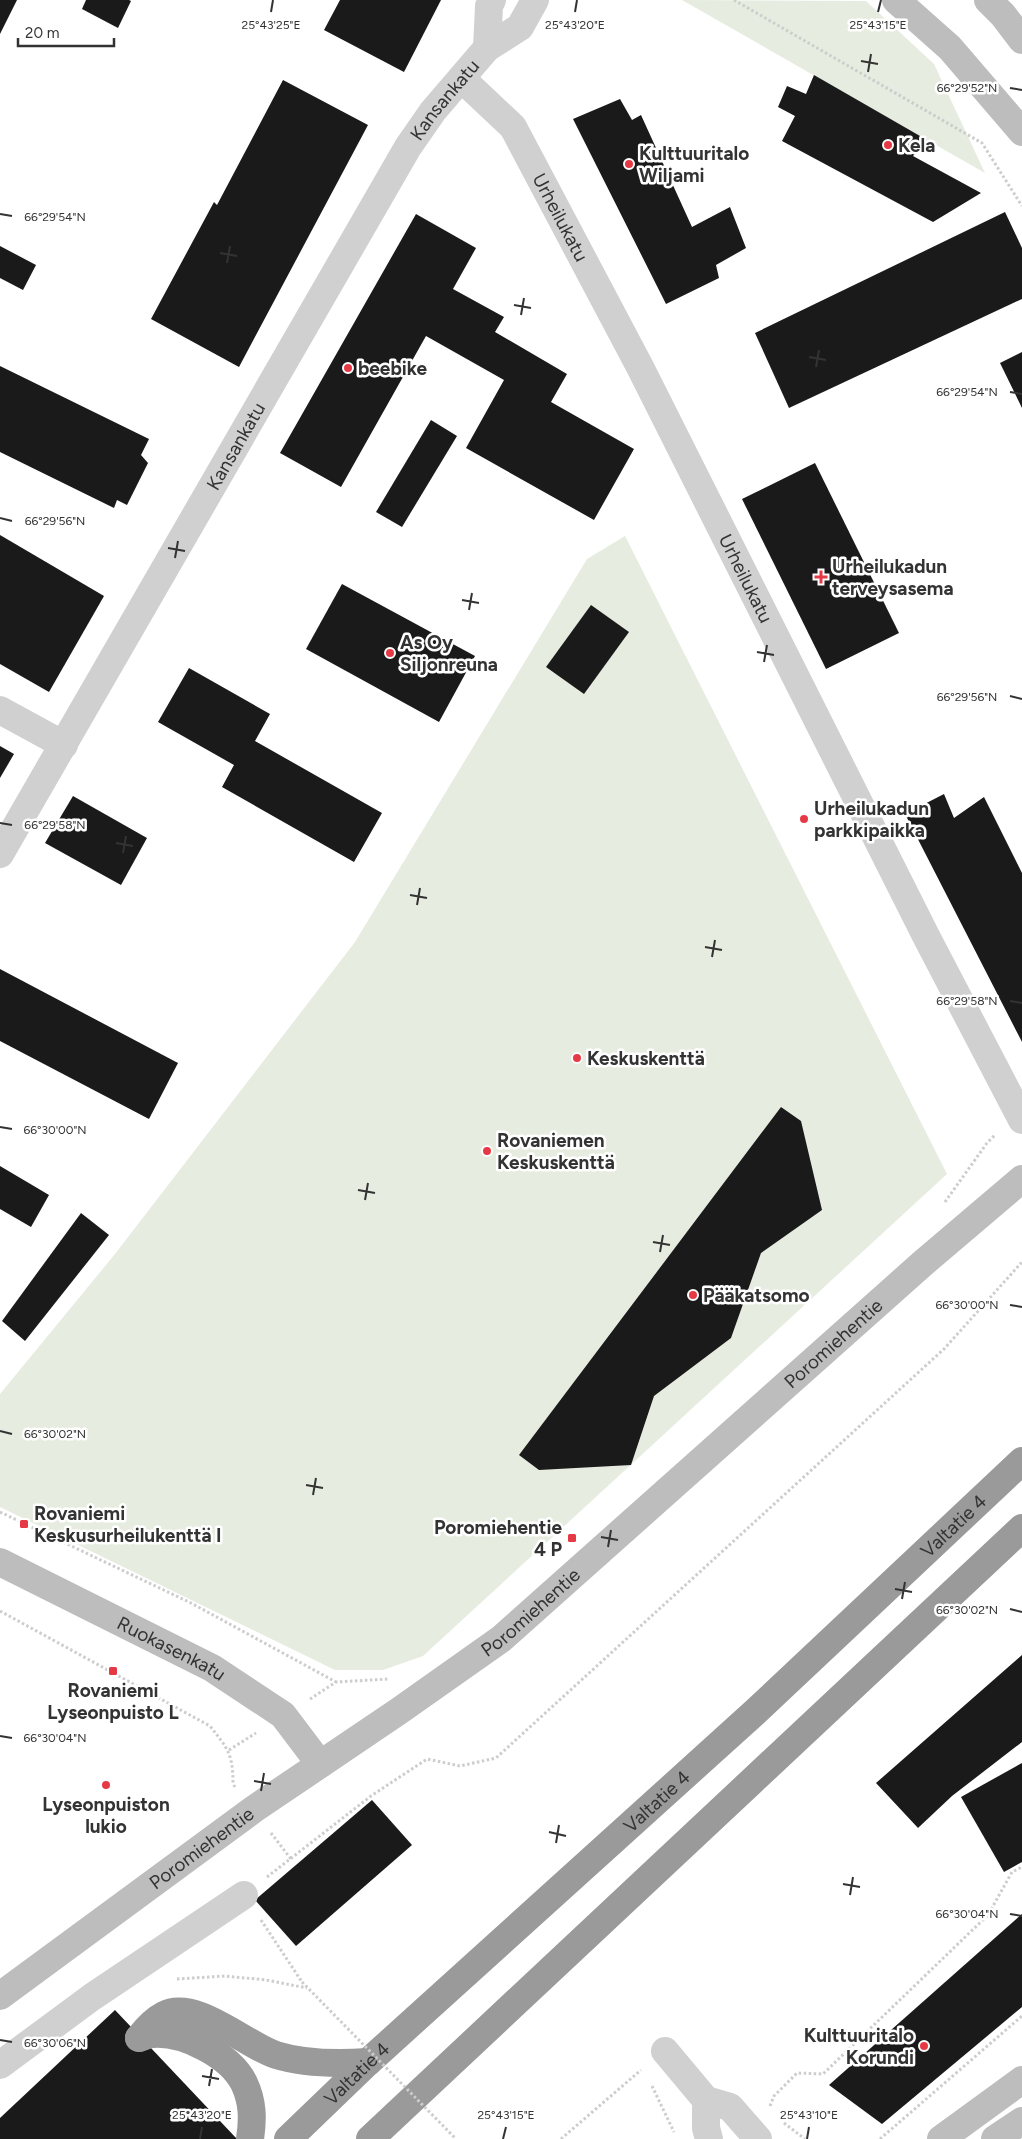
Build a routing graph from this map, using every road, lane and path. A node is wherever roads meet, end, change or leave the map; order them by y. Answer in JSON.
{"nodes":[{"id":1,"x":492,"y":0,"type":"edge"},
{"id":2,"x":535,"y":0,"type":"edge"},
{"id":3,"x":734,"y":0,"type":"edge"},
{"id":4,"x":896,"y":0,"type":"edge"},
{"id":5,"x":988,"y":0,"type":"edge"},
{"id":6,"x":1022,"y":40,"type":"edge"},
{"id":7,"x":487,"y":48,"type":"junction"},
{"id":8,"x":462,"y":79,"type":"junction"},
{"id":9,"x":1022,"y":132,"type":"edge"},
{"id":10,"x":1022,"y":206,"type":"edge"},
{"id":11,"x":0,"y":710,"type":"edge"},
{"id":12,"x":64,"y":746,"type":"junction"},
{"id":13,"x":0,"y":854,"type":"edge"},
{"id":14,"x":1022,"y":1120,"type":"edge"},
{"id":15,"x":1022,"y":1179,"type":"edge"},
{"id":16,"x":1022,"y":1262,"type":"edge"},
{"id":17,"x":1022,"y":1461,"type":"edge"},
{"id":18,"x":0,"y":1512,"type":"edge"},
{"id":19,"x":1022,"y":1528,"type":"edge"},
{"id":20,"x":0,"y":1562,"type":"edge"},
{"id":21,"x":0,"y":1611,"type":"edge"},
{"id":22,"x":385,"y":1680,"type":"dead end"},
{"id":23,"x":320,"y":1764,"type":"junction"},
{"id":24,"x":232,"y":1784,"type":"dead end"},
{"id":25,"x":1022,"y":1867,"type":"edge"},
{"id":26,"x":244,"y":1895,"type":"junction"},
{"id":27,"x":175,"y":1979,"type":"dead end"},
{"id":28,"x":307,"y":1988,"type":"junction"},
{"id":29,"x":0,"y":1996,"type":"edge"},
{"id":30,"x":1022,"y":2016,"type":"edge"},
{"id":31,"x":664,"y":2051,"type":"dead end"},
{"id":32,"x":368,"y":2062,"type":"junction"},
{"id":33,"x":0,"y":2065,"type":"edge"},
{"id":34,"x":647,"y":2076,"type":"dead end"},
{"id":35,"x":1022,"y":2080,"type":"edge"},
{"id":36,"x":651,"y":2083,"type":"dead end"},
{"id":37,"x":706,"y":2100,"type":"junction"},
{"id":38,"x":768,"y":2111,"type":"dead end"},
{"id":39,"x":1022,"y":2121,"type":"edge"},
{"id":40,"x":676,"y":2135,"type":"dead end"},
{"id":41,"x":373,"y":2137,"type":"edge"},
{"id":42,"x":250,"y":2139,"type":"edge"},
{"id":43,"x":288,"y":2139,"type":"edge"},
{"id":44,"x":456,"y":2139,"type":"edge"},
{"id":45,"x":561,"y":2139,"type":"edge"},
{"id":46,"x":709,"y":2139,"type":"edge"},
{"id":47,"x":758,"y":2139,"type":"edge"},
{"id":48,"x":880,"y":2139,"type":"edge"},
{"id":49,"x":942,"y":2139,"type":"edge"},
{"id":50,"x":995,"y":2139,"type":"edge"}],
"edges":[{"from":1,"to":7,"type":"street","name":"Kansankatu"},
{"from":2,"to":7,"type":"street","name":"Kansankatu"},
{"from":3,"to":10,"type":"path"},
{"from":4,"to":9,"type":"main road"},
{"from":5,"to":6,"type":"main road"},
{"from":7,"to":8,"type":"street","name":"Kansankatu"},
{"from":8,"to":12,"type":"street","name":"Kansankatu"},
{"from":8,"to":14,"type":"street","name":"Urheilukatu"},
{"from":11,"to":12,"type":"street"},
{"from":12,"to":13,"type":"street","name":"Kansankatu"},
{"from":15,"to":23,"type":"main road","name":"Poromiehentie"},
{"from":16,"to":26,"type":"path"},
{"from":17,"to":32,"type":"highway","name":"Valtatie 4"},
{"from":18,"to":22,"type":"path"},
{"from":19,"to":41,"type":"highway"},
{"from":20,"to":23,"type":"main road","name":"Ruokasenkatu"},
{"from":21,"to":24,"type":"path"},
{"from":23,"to":29,"type":"main road","name":"Poromiehentie"},
{"from":25,"to":38,"type":"path"},
{"from":26,"to":28,"type":"path","bridge":true},
{"from":26,"to":33,"type":"street"},
{"from":27,"to":28,"type":"path"},
{"from":28,"to":44,"type":"path","bridge":true},
{"from":30,"to":48,"type":"path"},
{"from":31,"to":37,"type":"street"},
{"from":32,"to":42,"type":"highway"},
{"from":32,"to":43,"type":"highway","name":"Valtatie 4"},
{"from":34,"to":45,"type":"path"},
{"from":35,"to":49,"type":"main road"},
{"from":36,"to":40,"type":"path"},
{"from":37,"to":46,"type":"street"},
{"from":37,"to":47,"type":"street"},
{"from":39,"to":50,"type":"main road"}]}
